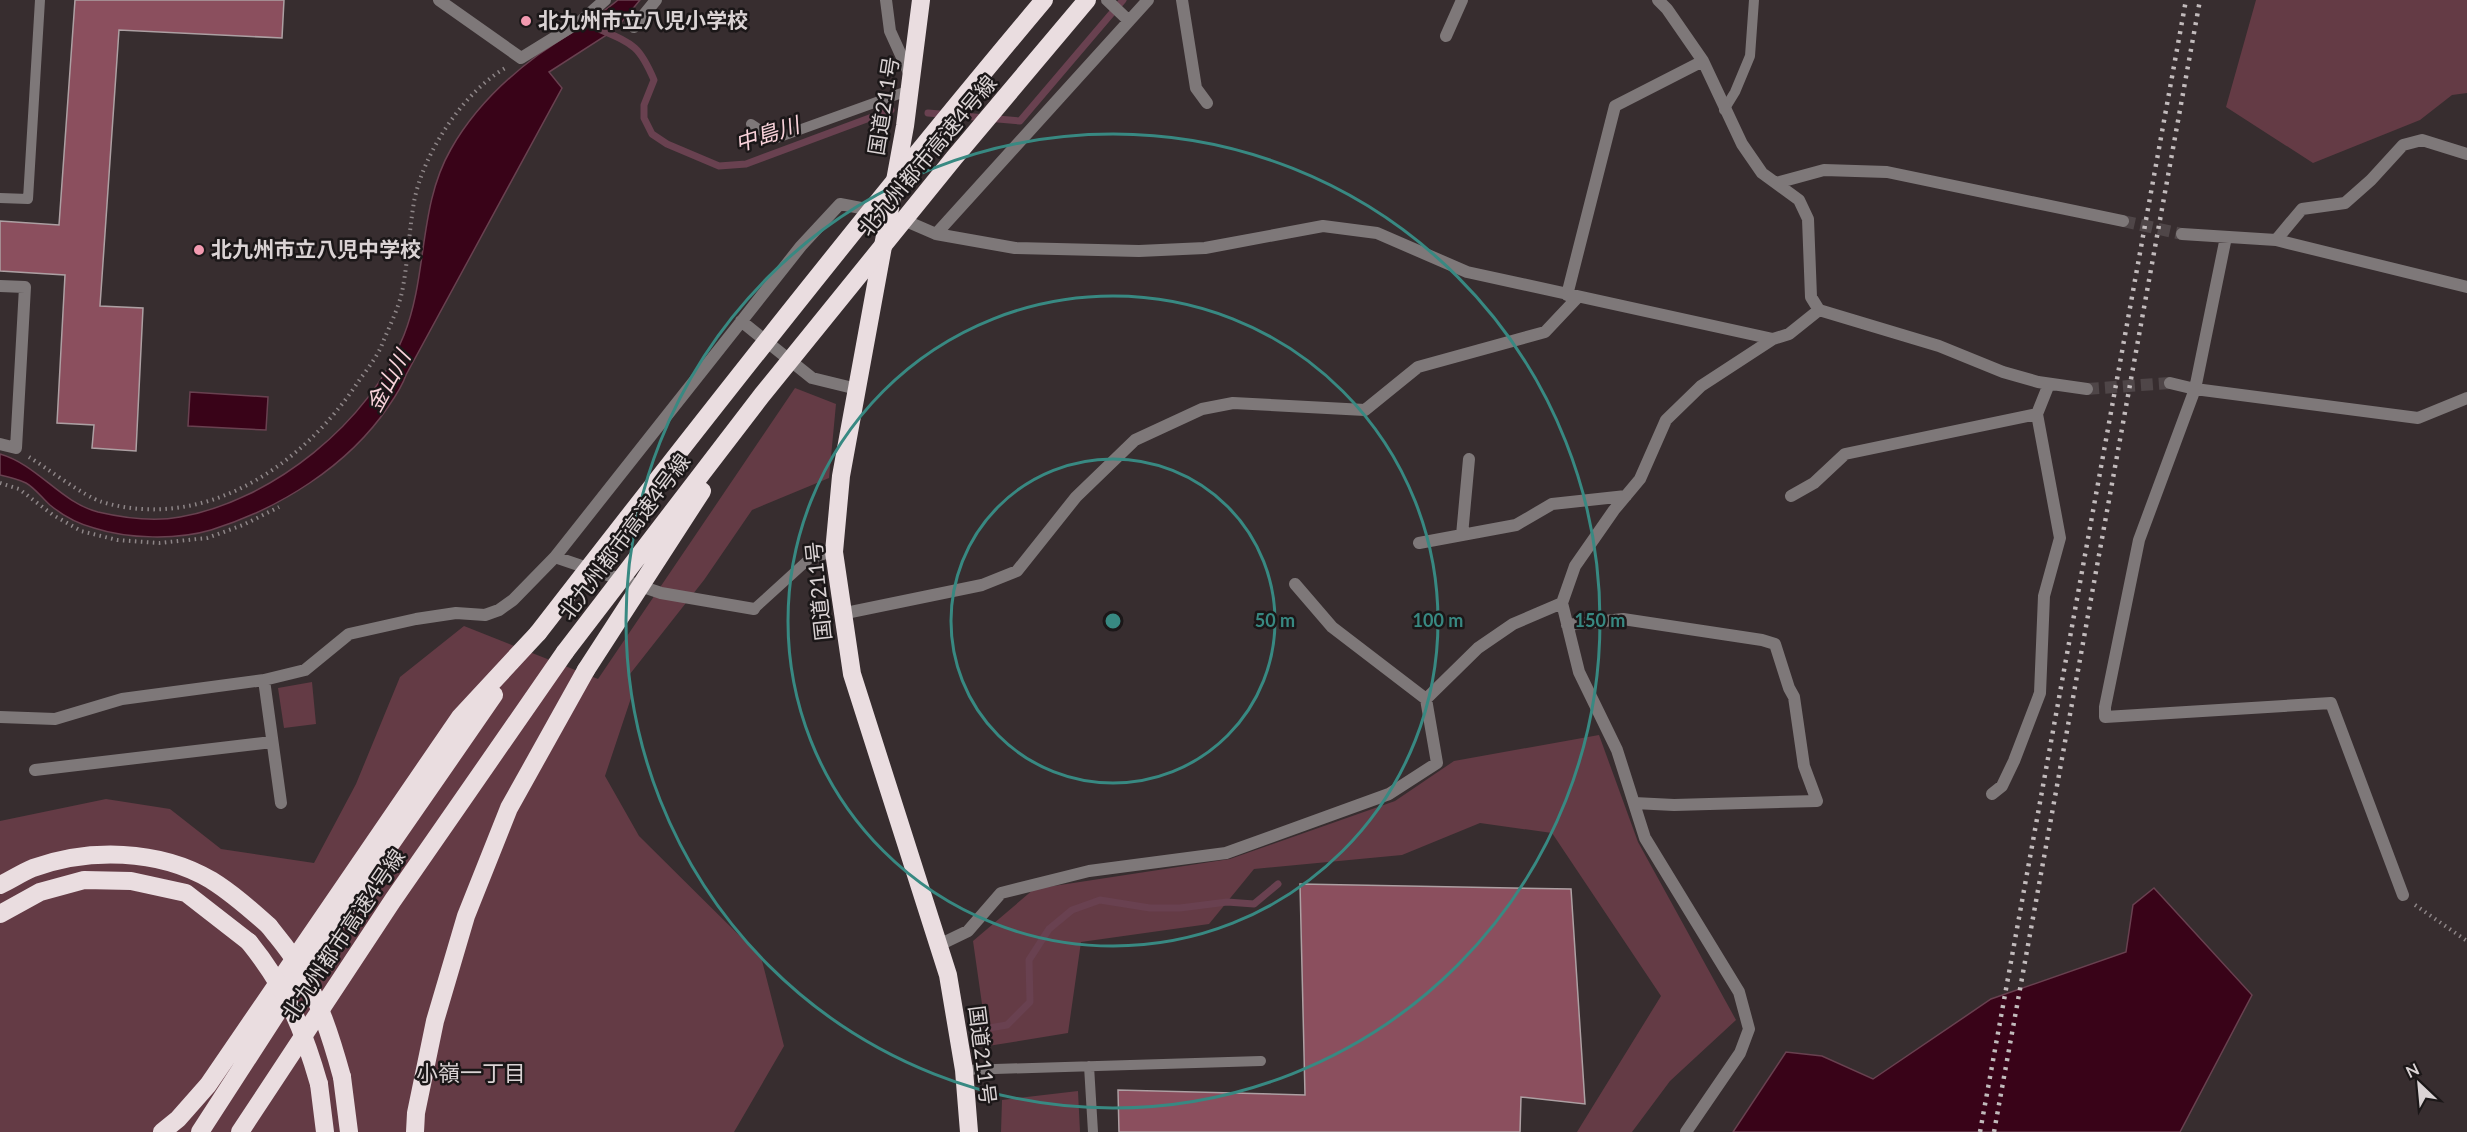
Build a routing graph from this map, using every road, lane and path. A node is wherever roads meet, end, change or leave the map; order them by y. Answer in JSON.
{"nodes":[{"id":1,"x":40,"y":0,"type":"edge"},
{"id":2,"x":439,"y":0,"type":"edge"},
{"id":3,"x":605,"y":0,"type":"edge"},
{"id":4,"x":656,"y":0,"type":"edge"},
{"id":5,"x":886,"y":0,"type":"edge"},
{"id":6,"x":921,"y":0,"type":"edge"},
{"id":7,"x":1044,"y":0,"type":"edge"},
{"id":8,"x":1087,"y":0,"type":"edge"},
{"id":9,"x":1107,"y":0,"type":"edge"},
{"id":10,"x":1148,"y":0,"type":"edge"},
{"id":11,"x":1182,"y":0,"type":"edge"},
{"id":12,"x":1462,"y":0,"type":"edge"},
{"id":13,"x":1658,"y":0,"type":"edge"},
{"id":14,"x":1754,"y":0,"type":"edge"},
{"id":15,"x":1127,"y":18,"type":"junction"},
{"id":16,"x":634,"y":27,"type":"dead end"},
{"id":17,"x":1446,"y":36,"type":"dead end"},
{"id":18,"x":521,"y":58,"type":"junction"},
{"id":19,"x":1702,"y":61,"type":"junction"},
{"id":20,"x":911,"y":84,"type":"junction"},
{"id":21,"x":1207,"y":103,"type":"dead end"},
{"id":22,"x":1724,"y":110,"type":"junction"},
{"id":23,"x":751,"y":124,"type":"dead end"},
{"id":24,"x":2467,"y":154,"type":"edge"},
{"id":25,"x":1776,"y":183,"type":"junction"},
{"id":26,"x":0,"y":198,"type":"edge"},
{"id":27,"x":889,"y":213,"type":"junction"},
{"id":28,"x":2122,"y":221,"type":"tunnel mouth"},
{"id":29,"x":936,"y":234,"type":"junction"},
{"id":30,"x":2182,"y":234,"type":"tunnel mouth"},
{"id":31,"x":2226,"y":237,"type":"junction"},
{"id":32,"x":2276,"y":240,"type":"junction"},
{"id":33,"x":0,"y":285,"type":"edge"},
{"id":34,"x":2467,"y":287,"type":"edge"},
{"id":35,"x":1572,"y":296,"type":"junction"},
{"id":36,"x":1819,"y":310,"type":"junction"},
{"id":37,"x":741,"y":321,"type":"junction"},
{"id":38,"x":1773,"y":339,"type":"junction"},
{"id":39,"x":2170,"y":383,"type":"tunnel mouth"},
{"id":40,"x":2049,"y":384,"type":"junction"},
{"id":41,"x":857,"y":389,"type":"junction"},
{"id":42,"x":2087,"y":389,"type":"tunnel mouth"},
{"id":43,"x":2195,"y":389,"type":"junction"},
{"id":44,"x":762,"y":395,"type":"junction"},
{"id":45,"x":2467,"y":398,"type":"edge"},
{"id":46,"x":2037,"y":414,"type":"junction"},
{"id":47,"x":0,"y":444,"type":"edge"},
{"id":48,"x":16,"y":448,"type":"junction"},
{"id":49,"x":1469,"y":459,"type":"dead end"},
{"id":50,"x":0,"y":483,"type":"edge"},
{"id":51,"x":1791,"y":495,"type":"dead end"},
{"id":52,"x":1626,"y":496,"type":"junction"},
{"id":53,"x":279,"y":507,"type":"dead end"},
{"id":54,"x":1462,"y":535,"type":"junction"},
{"id":55,"x":1419,"y":543,"type":"dead end"},
{"id":56,"x":834,"y":552,"type":"junction"},
{"id":57,"x":555,"y":557,"type":"junction"},
{"id":58,"x":1295,"y":584,"type":"dead end"},
{"id":59,"x":1562,"y":603,"type":"junction"},
{"id":60,"x":754,"y":609,"type":"joint"},
{"id":61,"x":842,"y":614,"type":"junction"},
{"id":62,"x":1567,"y":625,"type":"junction"},
{"id":63,"x":538,"y":633,"type":"junction"},
{"id":64,"x":264,"y":680,"type":"junction"},
{"id":65,"x":1426,"y":699,"type":"junction"},
{"id":66,"x":0,"y":717,"type":"edge"},
{"id":67,"x":272,"y":742,"type":"junction"},
{"id":68,"x":35,"y":770,"type":"dead end"},
{"id":69,"x":1992,"y":794,"type":"dead end"},
{"id":70,"x":280,"y":803,"type":"dead end"},
{"id":71,"x":1634,"y":803,"type":"junction"},
{"id":72,"x":0,"y":885,"type":"edge"},
{"id":73,"x":2403,"y":896,"type":"joint"},
{"id":74,"x":0,"y":914,"type":"edge"},
{"id":75,"x":2467,"y":941,"type":"edge"},
{"id":76,"x":939,"y":945,"type":"junction"},
{"id":77,"x":1261,"y":1061,"type":"dead end"},
{"id":78,"x":1089,"y":1066,"type":"junction"},
{"id":79,"x":964,"y":1070,"type":"junction"},
{"id":80,"x":162,"y":1132,"type":"edge"},
{"id":81,"x":201,"y":1132,"type":"edge"},
{"id":82,"x":240,"y":1132,"type":"edge"},
{"id":83,"x":325,"y":1132,"type":"edge"},
{"id":84,"x":349,"y":1132,"type":"edge"},
{"id":85,"x":415,"y":1132,"type":"edge"},
{"id":86,"x":969,"y":1132,"type":"edge"},
{"id":87,"x":1093,"y":1132,"type":"edge"},
{"id":88,"x":1686,"y":1132,"type":"edge"}],
"edges":[{"from":1,"to":26,"type":"lane"},
{"from":2,"to":18,"type":"street"},
{"from":3,"to":18,"type":"street"},
{"from":4,"to":16,"type":"street"},
{"from":5,"to":20,"type":"street"},
{"from":6,"to":20,"type":"highway","name":"国道211号"},
{"from":7,"to":63,"type":"highway","name":"北九州都市高速4号線","bridge":true},
{"from":8,"to":44,"type":"highway","name":"北九州都市高速4号線","bridge":true},
{"from":9,"to":15,"type":"street"},
{"from":10,"to":15,"type":"street"},
{"from":11,"to":21,"type":"street"},
{"from":12,"to":17,"type":"street"},
{"from":13,"to":19,"type":"street"},
{"from":14,"to":22,"type":"lane"},
{"from":15,"to":29,"type":"street"},
{"from":18,"to":48,"type":"path"},
{"from":19,"to":22,"type":"street"},
{"from":19,"to":35,"type":"street"},
{"from":20,"to":23,"type":"lane"},
{"from":20,"to":27,"type":"highway","name":"国道211号"},
{"from":22,"to":25,"type":"street"},
{"from":24,"to":32,"type":"street"},
{"from":25,"to":28,"type":"street"},
{"from":25,"to":36,"type":"street"},
{"from":27,"to":29,"type":"street"},
{"from":27,"to":37,"type":"street"},
{"from":27,"to":41,"type":"highway","name":"国道211号"},
{"from":29,"to":35,"type":"street"},
{"from":30,"to":31,"type":"street"},
{"from":31,"to":32,"type":"street"},
{"from":31,"to":43,"type":"street"},
{"from":32,"to":34,"type":"street"},
{"from":33,"to":48,"type":"street"},
{"from":35,"to":38,"type":"street"},
{"from":35,"to":61,"type":"street"},
{"from":36,"to":38,"type":"street"},
{"from":36,"to":40,"type":"street"},
{"from":37,"to":41,"type":"street"},
{"from":37,"to":57,"type":"street"},
{"from":38,"to":52,"type":"street"},
{"from":39,"to":43,"type":"street"},
{"from":40,"to":42,"type":"street"},
{"from":40,"to":46,"type":"street"},
{"from":41,"to":56,"type":"highway","name":"国道211号"},
{"from":43,"to":45,"type":"street"},
{"from":43,"to":73,"type":"street"},
{"from":44,"to":82,"type":"highway","name":"北九州都市高速4号線","bridge":true},
{"from":44,"to":85,"type":"highway","bridge":true},
{"from":46,"to":51,"type":"street"},
{"from":46,"to":69,"type":"street"},
{"from":47,"to":48,"type":"street"},
{"from":49,"to":54,"type":"street"},
{"from":50,"to":53,"type":"path"},
{"from":52,"to":54,"type":"street"},
{"from":52,"to":59,"type":"street"},
{"from":54,"to":55,"type":"street"},
{"from":56,"to":60,"type":"lane"},
{"from":56,"to":61,"type":"highway","name":"国道211号"},
{"from":57,"to":60,"type":"street"},
{"from":57,"to":64,"type":"street"},
{"from":58,"to":65,"type":"street"},
{"from":59,"to":62,"type":"street"},
{"from":59,"to":65,"type":"street"},
{"from":61,"to":76,"type":"highway","name":"国道211号"},
{"from":62,"to":71,"type":"street"},
{"from":62,"to":71,"type":"street"},
{"from":63,"to":80,"type":"highway"},
{"from":63,"to":81,"type":"highway","name":"北九州都市高速4号線"},
{"from":64,"to":66,"type":"street"},
{"from":64,"to":67,"type":"street"},
{"from":65,"to":76,"type":"street"},
{"from":67,"to":68,"type":"street"},
{"from":67,"to":70,"type":"street"},
{"from":71,"to":88,"type":"street"},
{"from":72,"to":84,"type":"highway","bridge":true},
{"from":73,"to":75,"type":"path"},
{"from":74,"to":83,"type":"highway","bridge":true},
{"from":76,"to":79,"type":"highway","name":"国道211号"},
{"from":77,"to":78,"type":"lane"},
{"from":78,"to":79,"type":"lane"},
{"from":78,"to":87,"type":"lane"},
{"from":79,"to":86,"type":"highway","name":"国道211号"}]}
